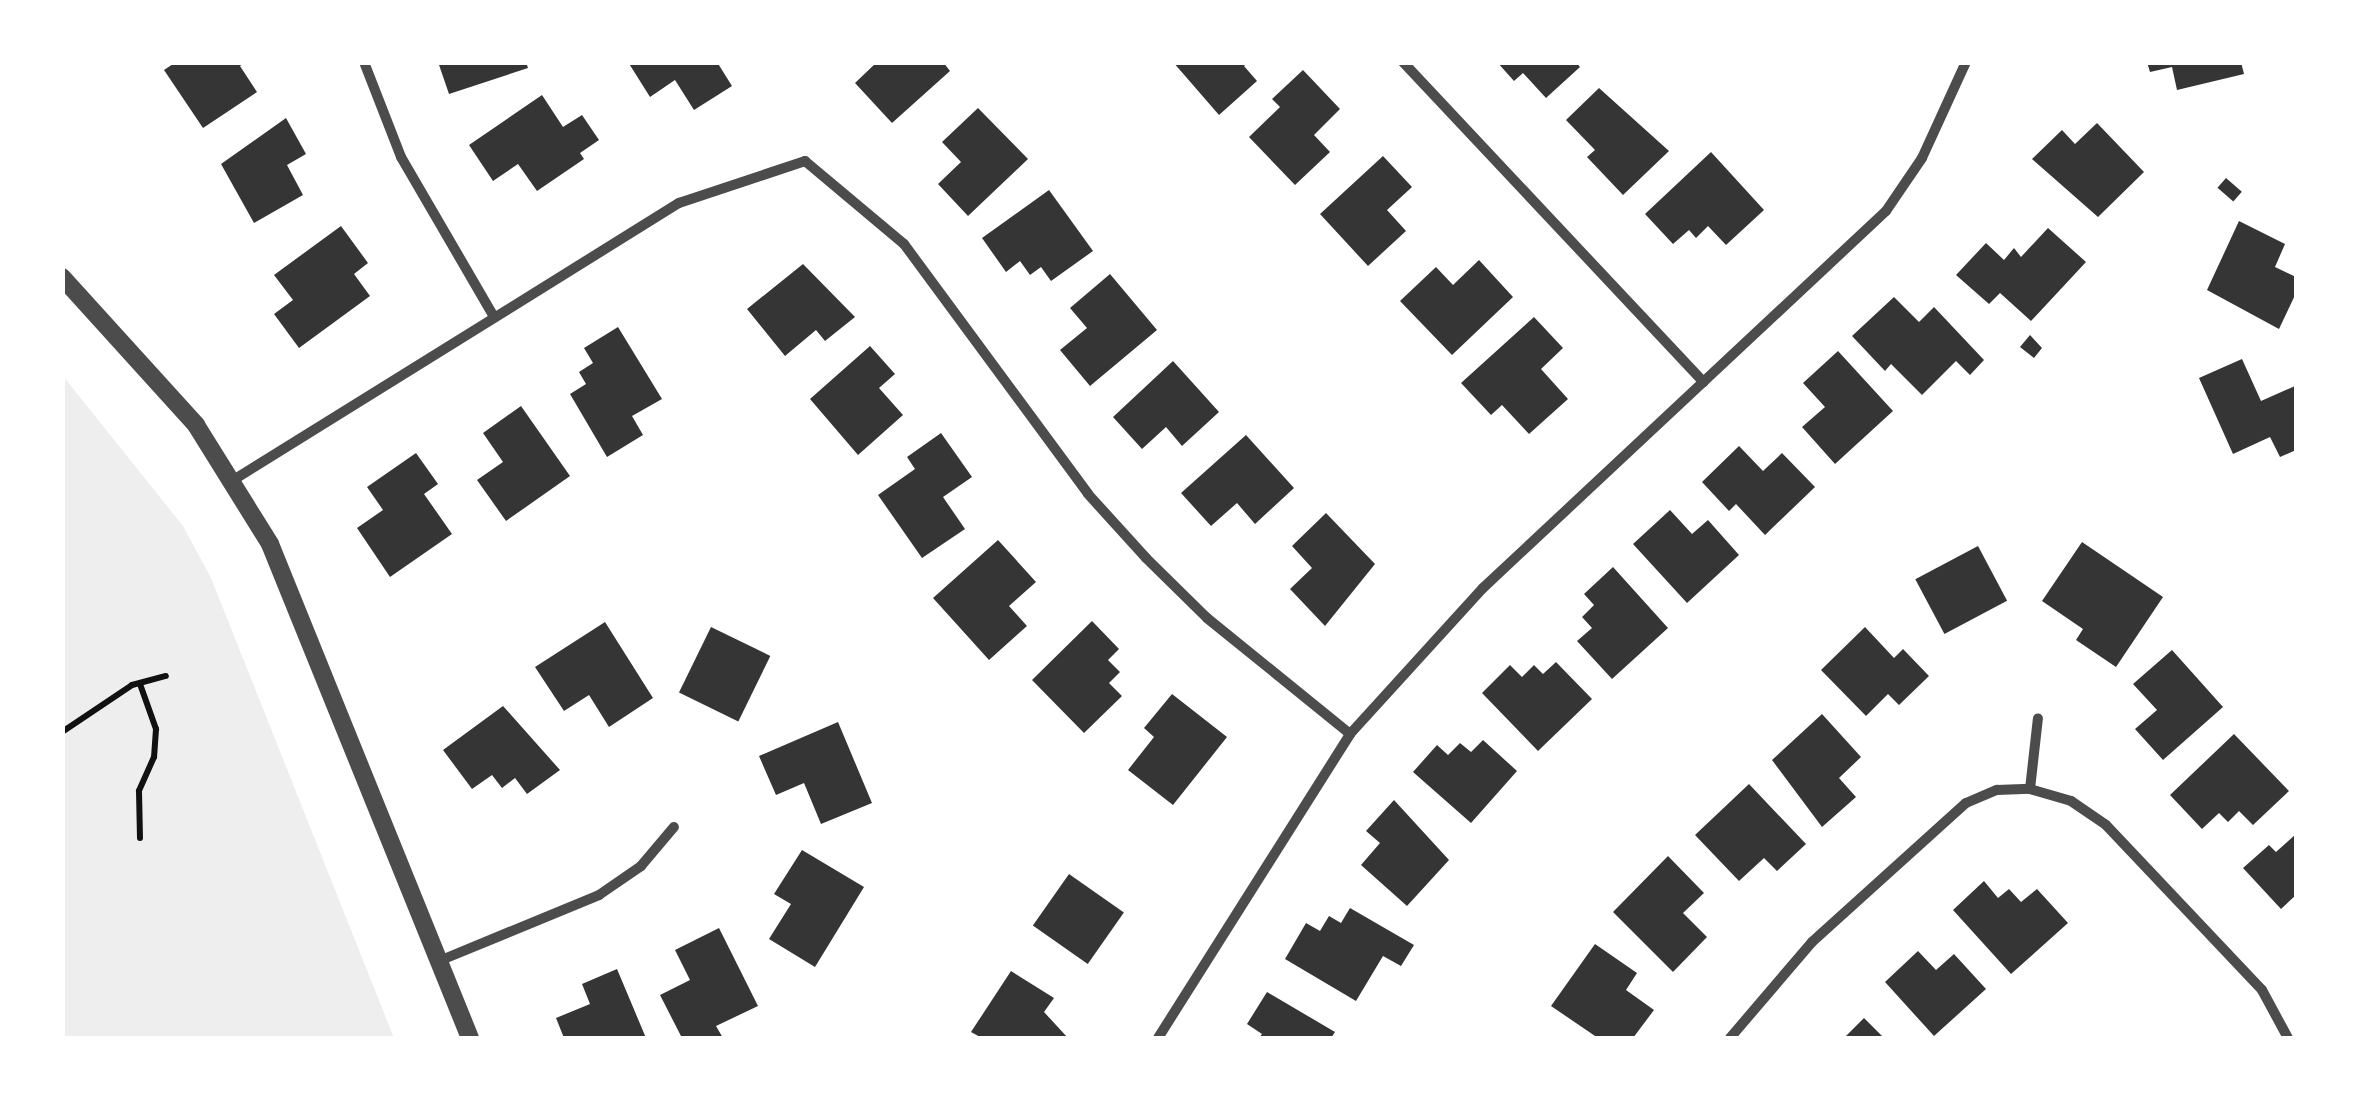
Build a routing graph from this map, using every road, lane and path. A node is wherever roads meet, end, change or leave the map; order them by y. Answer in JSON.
{"nodes":[{"id":1,"x":364,"y":62,"type":"edge"},
{"id":2,"x":1403,"y":62,"type":"edge"},
{"id":3,"x":1966,"y":62,"type":"edge"},
{"id":4,"x":62,"y":277,"type":"edge"},
{"id":5,"x":494,"y":318,"type":"junction"},
{"id":6,"x":1703,"y":382,"type":"junction"},
{"id":7,"x":234,"y":478,"type":"junction"},
{"id":8,"x":166,"y":676,"type":"dead end"},
{"id":9,"x":140,"y":684,"type":"junction"},
{"id":10,"x":2038,"y":718,"type":"dead end"},
{"id":11,"x":62,"y":732,"type":"edge"},
{"id":12,"x":1350,"y":734,"type":"junction"},
{"id":13,"x":2030,"y":789,"type":"junction"},
{"id":14,"x":674,"y":827,"type":"dead end"},
{"id":15,"x":140,"y":838,"type":"dead end"},
{"id":16,"x":439,"y":960,"type":"junction"},
{"id":17,"x":470,"y":1038,"type":"edge"},
{"id":18,"x":1158,"y":1038,"type":"edge"},
{"id":19,"x":1730,"y":1038,"type":"edge"},
{"id":20,"x":2288,"y":1038,"type":"edge"}],
"edges":[{"from":1,"to":5,"type":"street"},
{"from":2,"to":6,"type":"street"},
{"from":3,"to":6,"type":"street"},
{"from":4,"to":7,"type":"street"},
{"from":5,"to":7,"type":"street"},
{"from":5,"to":12,"type":"street"},
{"from":6,"to":12,"type":"street"},
{"from":7,"to":16,"type":"street"},
{"from":8,"to":9,"type":"path"},
{"from":9,"to":11,"type":"path"},
{"from":9,"to":15,"type":"path"},
{"from":10,"to":13,"type":"street"},
{"from":12,"to":18,"type":"street"},
{"from":13,"to":19,"type":"street"},
{"from":13,"to":20,"type":"street"},
{"from":14,"to":16,"type":"street"},
{"from":16,"to":17,"type":"street"}]}
